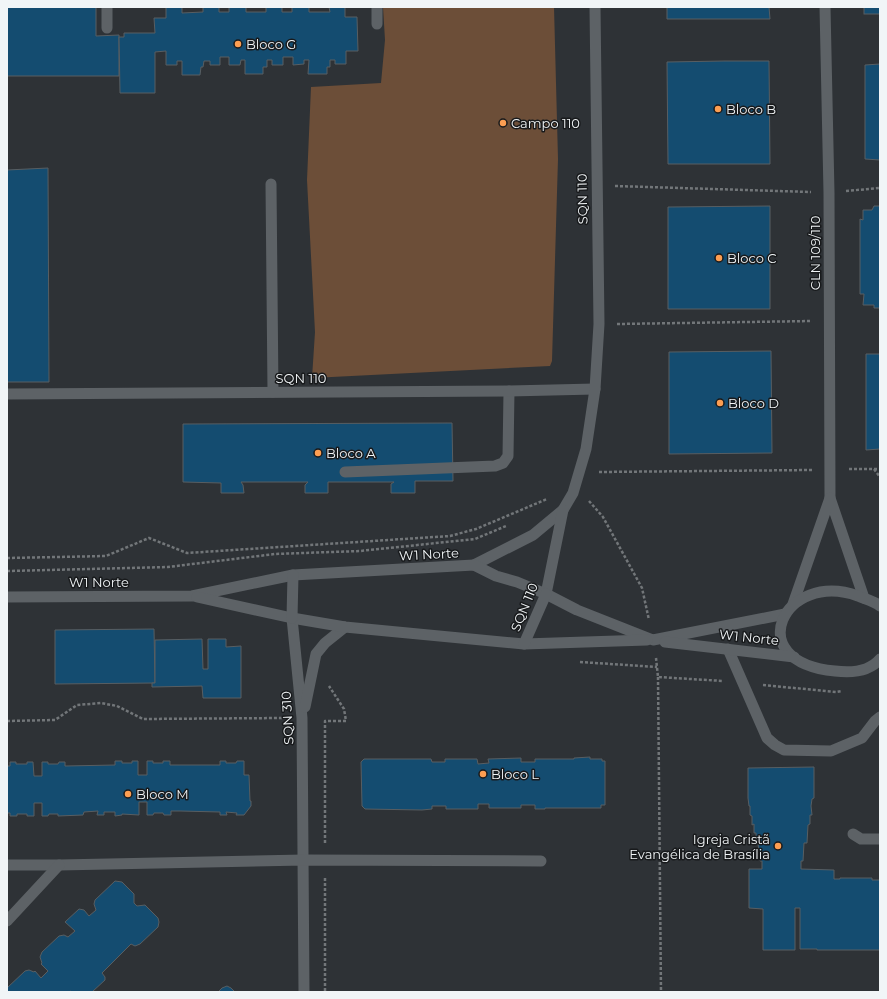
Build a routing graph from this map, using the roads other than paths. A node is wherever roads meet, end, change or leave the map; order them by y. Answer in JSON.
{"nodes":[{"id":1,"x":107,"y":7,"type":"edge"},
{"id":2,"x":377,"y":7,"type":"edge"},
{"id":3,"x":595,"y":7,"type":"edge"},
{"id":4,"x":825,"y":7,"type":"edge"},
{"id":5,"x":377,"y":24,"type":"dead end"},
{"id":6,"x":107,"y":28,"type":"dead end"},
{"id":7,"x":271,"y":184,"type":"dead end"},
{"id":8,"x":594,"y":389,"type":"junction"},
{"id":9,"x":509,"y":391,"type":"junction"},
{"id":10,"x":273,"y":392,"type":"junction"},
{"id":11,"x":7,"y":394,"type":"edge"},
{"id":12,"x":345,"y":472,"type":"dead end"},
{"id":13,"x":830,"y":498,"type":"junction"},
{"id":14,"x":563,"y":510,"type":"junction"},
{"id":15,"x":474,"y":565,"type":"junction"},
{"id":16,"x":293,"y":575,"type":"junction"},
{"id":17,"x":546,"y":594,"type":"junction"},
{"id":18,"x":192,"y":596,"type":"junction"},
{"id":19,"x":7,"y":597,"type":"edge"},
{"id":20,"x":864,"y":598,"type":"junction"},
{"id":21,"x":793,"y":604,"type":"junction"},
{"id":22,"x":880,"y":606,"type":"edge"},
{"id":23,"x":785,"y":614,"type":"junction"},
{"id":24,"x":292,"y":618,"type":"junction"},
{"id":25,"x":345,"y":627,"type":"junction"},
{"id":26,"x":653,"y":640,"type":"junction"},
{"id":27,"x":524,"y":644,"type":"junction"},
{"id":28,"x":728,"y":649,"type":"junction"},
{"id":29,"x":794,"y":657,"type":"junction"},
{"id":30,"x":879,"y":660,"type":"edge"},
{"id":31,"x":880,"y":717,"type":"edge"},
{"id":32,"x":302,"y":718,"type":"junction"},
{"id":33,"x":853,"y":834,"type":"dead end"},
{"id":34,"x":880,"y":840,"type":"edge"},
{"id":35,"x":304,"y":860,"type":"junction"},
{"id":36,"x":541,"y":861,"type":"dead end"},
{"id":37,"x":7,"y":864,"type":"edge"},
{"id":38,"x":59,"y":865,"type":"junction"},
{"id":39,"x":7,"y":921,"type":"edge"},
{"id":40,"x":304,"y":992,"type":"edge"}],
"edges":[{"from":1,"to":6,"type":"street"},
{"from":2,"to":5,"type":"street"},
{"from":3,"to":8,"type":"street","name":"SQN 110"},
{"from":4,"to":13,"type":"street","name":"CLN 109/110"},
{"from":7,"to":10,"type":"street"},
{"from":8,"to":9,"type":"street","name":"SQN 110"},
{"from":8,"to":14,"type":"street","name":"SQN 110"},
{"from":9,"to":10,"type":"street","name":"SQN 110"},
{"from":9,"to":12,"type":"street"},
{"from":10,"to":11,"type":"street","name":"SQN 110"},
{"from":13,"to":20,"type":"street","name":"CLN 109/110"},
{"from":13,"to":21,"type":"street","name":"CLN 109/110"},
{"from":14,"to":15,"type":"street","name":"SQN 110"},
{"from":14,"to":17,"type":"street","name":"SQN 110"},
{"from":15,"to":16,"type":"street","name":"W1 Norte"},
{"from":15,"to":17,"type":"street","name":"W1 Norte"},
{"from":16,"to":18,"type":"street","name":"W1 Norte"},
{"from":16,"to":24,"type":"street","name":"SQN 310"},
{"from":17,"to":26,"type":"street","name":"W1 Norte"},
{"from":17,"to":27,"type":"street","name":"SQN 110"},
{"from":18,"to":19,"type":"street","name":"W1 Norte"},
{"from":18,"to":24,"type":"street","name":"W1 Norte"},
{"from":20,"to":21,"type":"street"},
{"from":20,"to":22,"type":"street"},
{"from":21,"to":23,"type":"street"},
{"from":23,"to":26,"type":"street","name":"W1 Norte"},
{"from":23,"to":29,"type":"street"},
{"from":24,"to":25,"type":"street","name":"W1 Norte"},
{"from":24,"to":32,"type":"street","name":"SQN 310"},
{"from":25,"to":27,"type":"street","name":"W1 Norte"},
{"from":25,"to":32,"type":"street"},
{"from":26,"to":27,"type":"street","name":"W1 Norte"},
{"from":26,"to":28,"type":"street","name":"W1 Norte"},
{"from":28,"to":29,"type":"street","name":"W1 Norte"},
{"from":28,"to":31,"type":"street"},
{"from":29,"to":30,"type":"street"},
{"from":32,"to":35,"type":"street","name":"SQN 310"},
{"from":33,"to":34,"type":"street"},
{"from":35,"to":36,"type":"street"},
{"from":35,"to":38,"type":"street"},
{"from":35,"to":40,"type":"street","name":"SQN 310"},
{"from":37,"to":38,"type":"street"},
{"from":38,"to":39,"type":"street"}]}
